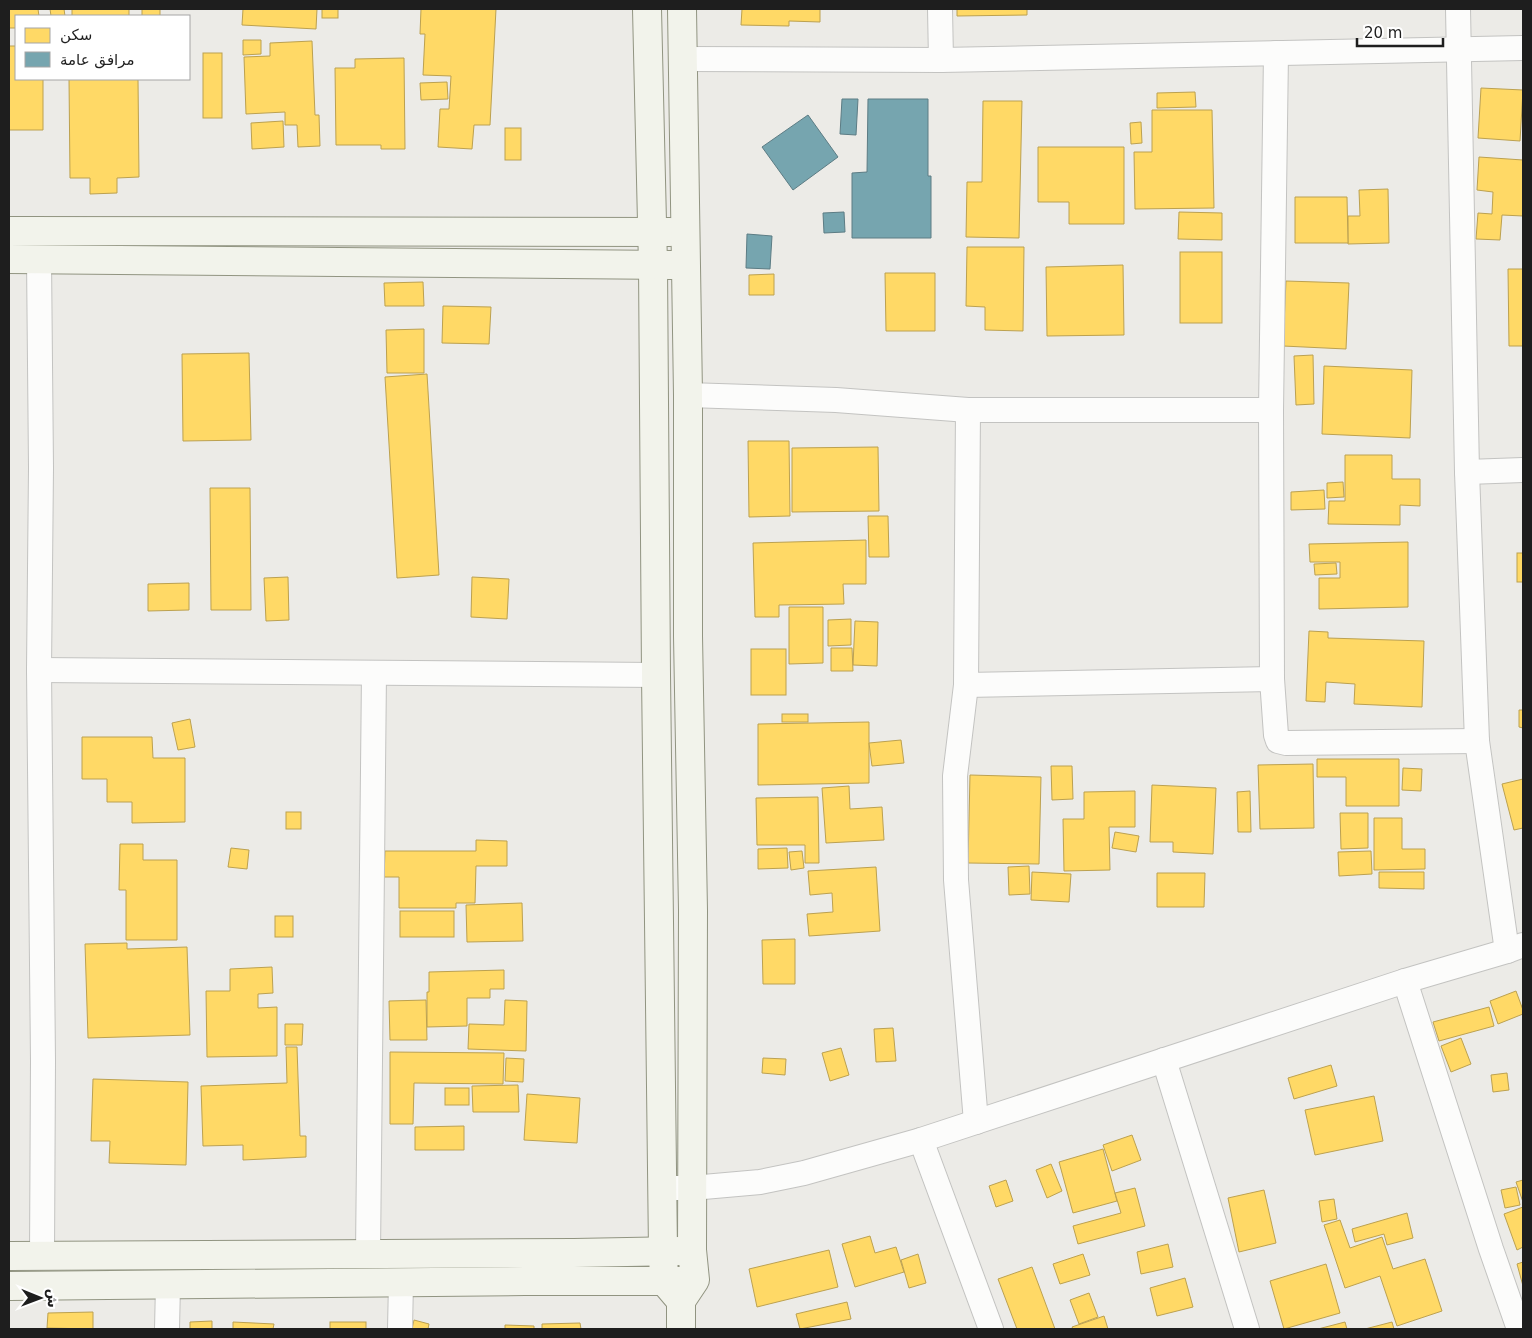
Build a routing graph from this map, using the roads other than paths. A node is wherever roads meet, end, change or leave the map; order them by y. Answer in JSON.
{"nodes":[{"id":1,"x":647,"y":9,"type":"edge"},
{"id":2,"x":682,"y":9,"type":"edge"},
{"id":3,"x":940,"y":9,"type":"edge"},
{"id":4,"x":1458,"y":9,"type":"edge"},
{"id":5,"x":1523,"y":48,"type":"edge"},
{"id":6,"x":1459,"y":49,"type":"junction"},
{"id":7,"x":1276,"y":53,"type":"junction"},
{"id":8,"x":684,"y":59,"type":"junction"},
{"id":9,"x":941,"y":60,"type":"junction"},
{"id":10,"x":9,"y":231,"type":"edge"},
{"id":11,"x":686,"y":231,"type":"junction"},
{"id":12,"x":652,"y":232,"type":"junction"},
{"id":13,"x":9,"y":259,"type":"edge"},
{"id":14,"x":39,"y":259,"type":"junction"},
{"id":15,"x":653,"y":265,"type":"junction"},
{"id":16,"x":686,"y":265,"type":"junction"},
{"id":17,"x":688,"y":395,"type":"junction"},
{"id":18,"x":968,"y":410,"type":"junction"},
{"id":19,"x":1271,"y":410,"type":"junction"},
{"id":20,"x":1523,"y":470,"type":"edge"},
{"id":21,"x":1467,"y":472,"type":"junction"},
{"id":22,"x":39,"y":670,"type":"junction"},
{"id":23,"x":374,"y":673,"type":"junction"},
{"id":24,"x":656,"y":675,"type":"junction"},
{"id":25,"x":1272,"y":679,"type":"junction"},
{"id":26,"x":966,"y":685,"type":"junction"},
{"id":27,"x":1477,"y":741,"type":"junction"},
{"id":28,"x":1515,"y":948,"type":"edge"},
{"id":29,"x":1405,"y":981,"type":"junction"},
{"id":30,"x":1164,"y":1060,"type":"junction"},
{"id":31,"x":976,"y":1122,"type":"junction"},
{"id":32,"x":921,"y":1140,"type":"junction"},
{"id":33,"x":662,"y":1188,"type":"junction"},
{"id":34,"x":692,"y":1188,"type":"junction"},
{"id":35,"x":692,"y":1250,"type":"junction"},
{"id":36,"x":663,"y":1251,"type":"junction"},
{"id":37,"x":368,"y":1254,"type":"junction"},
{"id":38,"x":42,"y":1255,"type":"junction"},
{"id":39,"x":9,"y":1256,"type":"edge"},
{"id":40,"x":401,"y":1282,"type":"junction"},
{"id":41,"x":168,"y":1285,"type":"junction"},
{"id":42,"x":9,"y":1286,"type":"edge"},
{"id":43,"x":683,"y":1306,"type":"edge"},
{"id":44,"x":167,"y":1329,"type":"edge"},
{"id":45,"x":400,"y":1329,"type":"edge"},
{"id":46,"x":991,"y":1329,"type":"edge"},
{"id":47,"x":1247,"y":1329,"type":"edge"},
{"id":48,"x":1519,"y":1329,"type":"edge"}],
"edges":[{"from":1,"to":12,"type":"street"},
{"from":2,"to":8,"type":"street"},
{"from":3,"to":9,"type":"street"},
{"from":4,"to":6,"type":"street"},
{"from":5,"to":6,"type":"street"},
{"from":6,"to":7,"type":"street"},
{"from":6,"to":21,"type":"street"},
{"from":7,"to":9,"type":"street"},
{"from":7,"to":19,"type":"street"},
{"from":8,"to":9,"type":"street"},
{"from":8,"to":11,"type":"street"},
{"from":10,"to":12,"type":"street"},
{"from":11,"to":12,"type":"street"},
{"from":11,"to":16,"type":"street"},
{"from":12,"to":15,"type":"street"},
{"from":13,"to":14,"type":"street"},
{"from":14,"to":15,"type":"street"},
{"from":14,"to":22,"type":"street"},
{"from":15,"to":16,"type":"street"},
{"from":15,"to":24,"type":"street"},
{"from":16,"to":17,"type":"street"},
{"from":17,"to":18,"type":"street"},
{"from":17,"to":34,"type":"street"},
{"from":18,"to":19,"type":"street"},
{"from":18,"to":26,"type":"street"},
{"from":19,"to":25,"type":"street"},
{"from":20,"to":21,"type":"street"},
{"from":21,"to":27,"type":"street"},
{"from":22,"to":23,"type":"street"},
{"from":22,"to":38,"type":"street"},
{"from":23,"to":24,"type":"street"},
{"from":23,"to":37,"type":"street"},
{"from":24,"to":33,"type":"street"},
{"from":25,"to":26,"type":"street"},
{"from":25,"to":27,"type":"street"},
{"from":26,"to":31,"type":"street"},
{"from":27,"to":28,"type":"street"},
{"from":28,"to":29,"type":"street"},
{"from":29,"to":30,"type":"street"},
{"from":29,"to":48,"type":"street"},
{"from":30,"to":31,"type":"street"},
{"from":30,"to":47,"type":"street"},
{"from":31,"to":32,"type":"street"},
{"from":32,"to":34,"type":"street"},
{"from":32,"to":46,"type":"street"},
{"from":33,"to":34,"type":"street"},
{"from":33,"to":36,"type":"street"},
{"from":34,"to":35,"type":"street"},
{"from":35,"to":36,"type":"street"},
{"from":35,"to":43,"type":"street"},
{"from":36,"to":37,"type":"street"},
{"from":36,"to":43,"type":"street"},
{"from":37,"to":38,"type":"street"},
{"from":38,"to":39,"type":"street"},
{"from":40,"to":41,"type":"street"},
{"from":40,"to":43,"type":"street"},
{"from":40,"to":45,"type":"street"},
{"from":41,"to":42,"type":"street"},
{"from":41,"to":44,"type":"street"}]}
